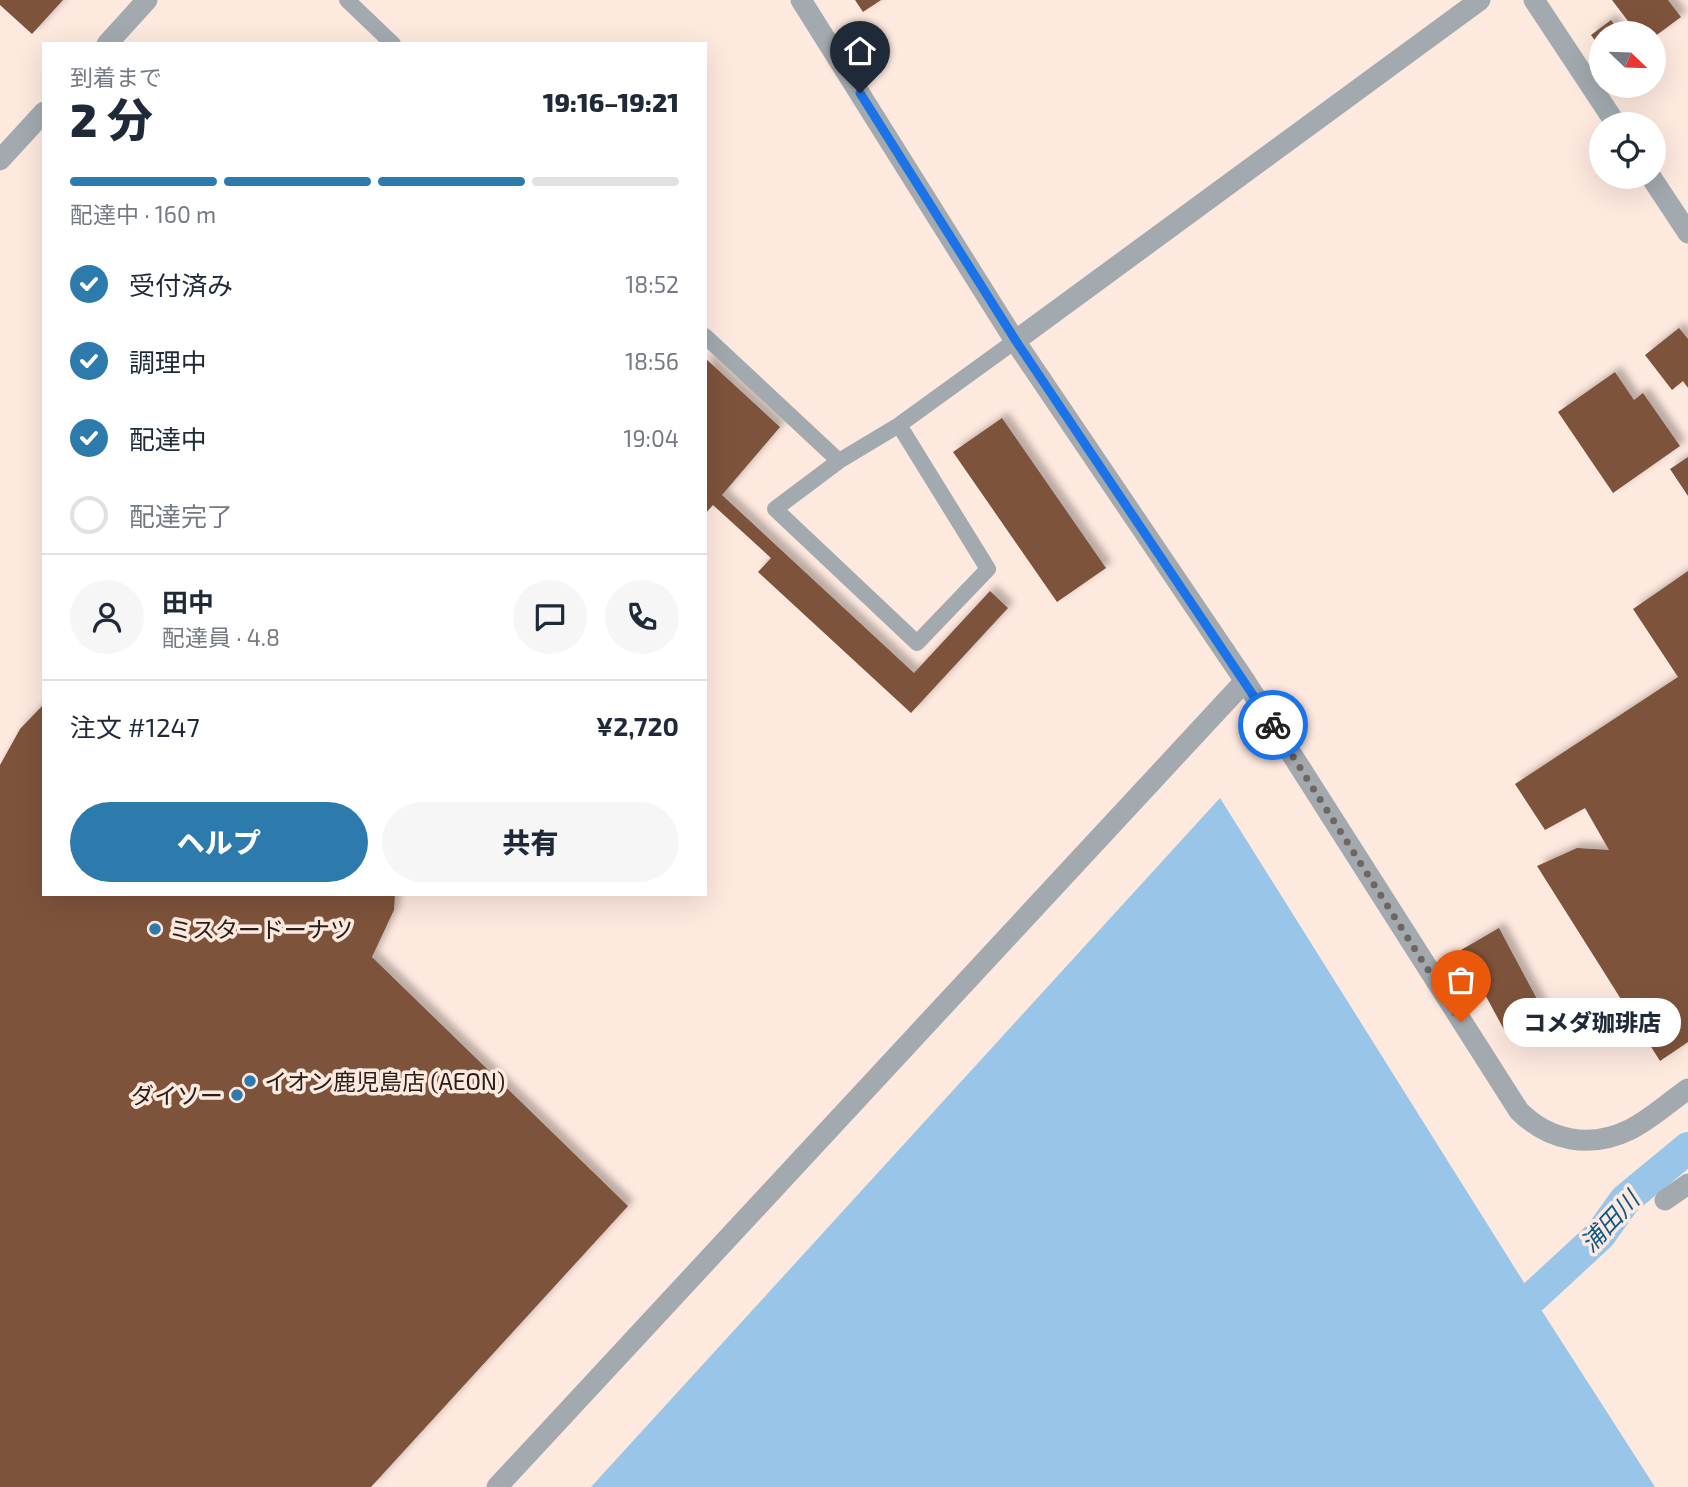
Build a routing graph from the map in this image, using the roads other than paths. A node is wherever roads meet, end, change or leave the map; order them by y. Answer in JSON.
{"nodes":[{"id":1,"x":147,"y":0,"type":"edge"},
{"id":2,"x":347,"y":0,"type":"edge"},
{"id":3,"x":801,"y":0,"type":"edge"},
{"id":4,"x":1480,"y":0,"type":"edge"},
{"id":5,"x":1534,"y":0,"type":"edge"},
{"id":6,"x":109,"y":42,"type":"edge"},
{"id":7,"x":391,"y":42,"type":"edge"},
{"id":8,"x":1608,"y":112,"type":"edge"},
{"id":9,"x":42,"y":114,"type":"edge"},
{"id":10,"x":0,"y":160,"type":"edge"},
{"id":11,"x":1659,"y":189,"type":"edge"},
{"id":12,"x":1688,"y":233,"type":"edge"},
{"id":13,"x":707,"y":338,"type":"edge"},
{"id":14,"x":1016,"y":341,"type":"junction"},
{"id":15,"x":899,"y":425,"type":"junction"},
{"id":16,"x":839,"y":461,"type":"junction"},
{"id":17,"x":1245,"y":681,"type":"junction"},
{"id":18,"x":1688,"y":1089,"type":"edge"},
{"id":19,"x":1688,"y":1184,"type":"edge"},
{"id":20,"x":1665,"y":1200,"type":"dead end"},
{"id":21,"x":496,"y":1487,"type":"edge"}],
"edges":[{"from":1,"to":6,"type":"street"},
{"from":2,"to":7,"type":"lane"},
{"from":3,"to":14,"type":"street"},
{"from":4,"to":14,"type":"street"},
{"from":5,"to":8,"type":"street"},
{"from":9,"to":10,"type":"street"},
{"from":11,"to":12,"type":"street"},
{"from":13,"to":16,"type":"lane"},
{"from":14,"to":15,"type":"lane"},
{"from":14,"to":17,"type":"street"},
{"from":15,"to":16,"type":"lane"},
{"from":15,"to":16,"type":"lane"},
{"from":17,"to":18,"type":"street"},
{"from":17,"to":21,"type":"street"},
{"from":19,"to":20,"type":"street"}]}
